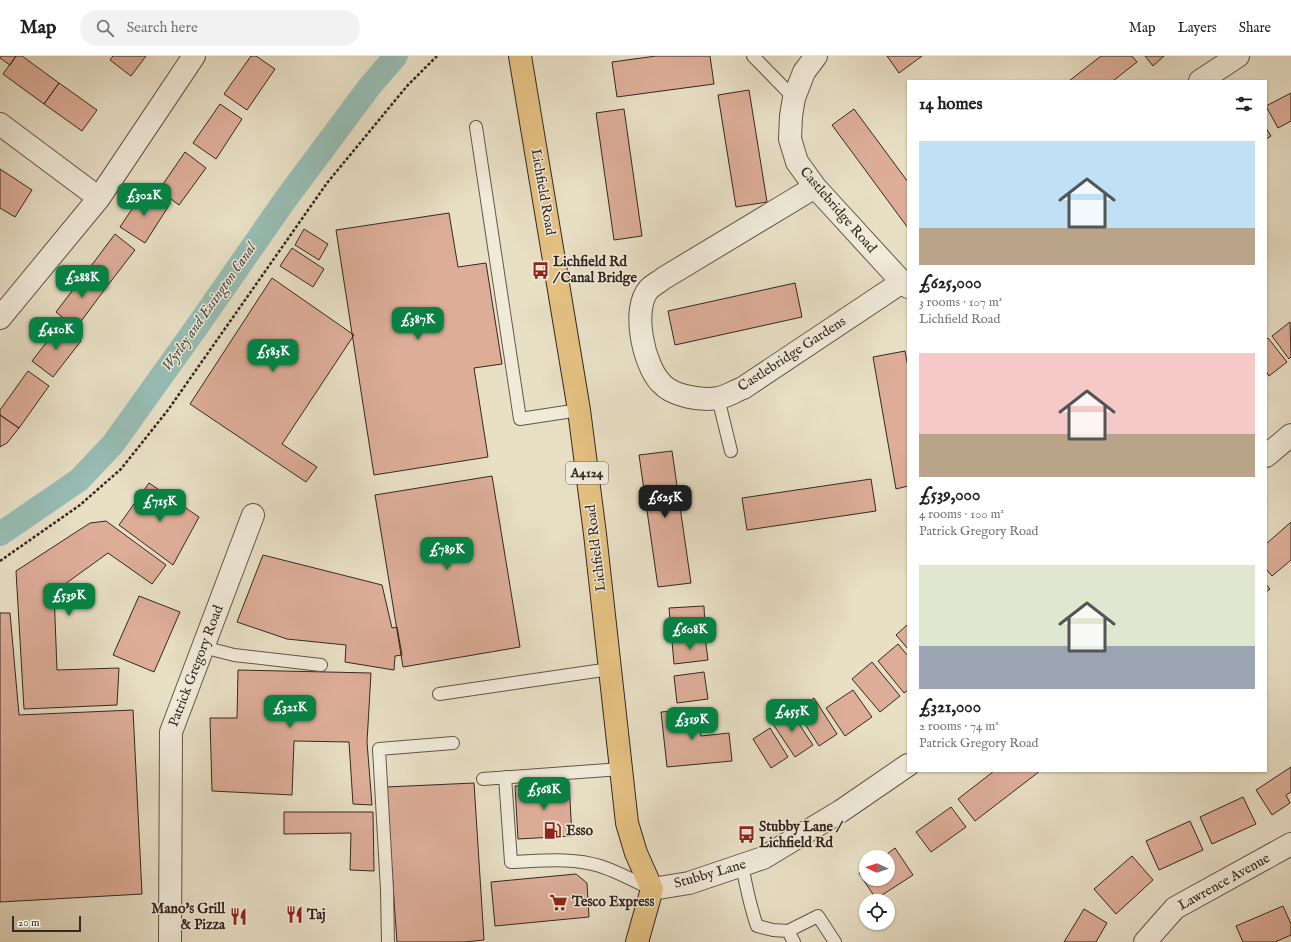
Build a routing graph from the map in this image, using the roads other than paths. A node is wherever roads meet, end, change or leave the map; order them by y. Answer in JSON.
{"nodes":[{"id":1,"x":194,"y":56,"type":"edge"},
{"id":2,"x":520,"y":56,"type":"edge"},
{"id":3,"x":753,"y":56,"type":"edge"},
{"id":4,"x":816,"y":56,"type":"edge"},
{"id":5,"x":1238,"y":56,"type":"edge"},
{"id":6,"x":1202,"y":80,"type":"edge"},
{"id":7,"x":794,"y":98,"type":"junction"},
{"id":8,"x":0,"y":125,"type":"edge"},
{"id":9,"x":476,"y":127,"type":"dead end"},
{"id":10,"x":815,"y":187,"type":"junction"},
{"id":11,"x":98,"y":198,"type":"junction"},
{"id":12,"x":905,"y":285,"type":"edge"},
{"id":13,"x":0,"y":318,"type":"edge"},
{"id":14,"x":718,"y":398,"type":"junction"},
{"id":15,"x":579,"y":410,"type":"junction"},
{"id":16,"x":1291,"y":435,"type":"edge"},
{"id":17,"x":731,"y":451,"type":"dead end"},
{"id":18,"x":1267,"y":455,"type":"edge"},
{"id":19,"x":253,"y":515,"type":"dead end"},
{"id":20,"x":203,"y":647,"type":"junction"},
{"id":21,"x":321,"y":665,"type":"dead end"},
{"id":22,"x":610,"y":669,"type":"junction"},
{"id":23,"x":438,"y":694,"type":"dead end"},
{"id":24,"x":453,"y":743,"type":"dead end"},
{"id":25,"x":907,"y":766,"type":"edge"},
{"id":26,"x":621,"y":769,"type":"junction"},
{"id":27,"x":505,"y":777,"type":"junction"},
{"id":28,"x":483,"y":779,"type":"dead end"},
{"id":29,"x":1291,"y":844,"type":"edge"},
{"id":30,"x":742,"y":865,"type":"junction"},
{"id":31,"x":652,"y":889,"type":"junction"},
{"id":32,"x":788,"y":931,"type":"junction"},
{"id":33,"x":170,"y":942,"type":"edge"},
{"id":34,"x":388,"y":942,"type":"edge"},
{"id":35,"x":638,"y":942,"type":"edge"},
{"id":36,"x":794,"y":942,"type":"edge"},
{"id":37,"x":835,"y":942,"type":"edge"},
{"id":38,"x":1145,"y":942,"type":"edge"}],
"edges":[{"from":1,"to":11,"type":"street"},
{"from":2,"to":15,"type":"main road","name":"Lichfield Road","number":"A4124"},
{"from":3,"to":7,"type":"lane"},
{"from":4,"to":7,"type":"street","name":"Castlebridge Road"},
{"from":5,"to":6,"type":"street"},
{"from":7,"to":10,"type":"street","name":"Castlebridge Road"},
{"from":8,"to":11,"type":"street"},
{"from":9,"to":15,"type":"lane"},
{"from":10,"to":12,"type":"street","name":"Castlebridge Road"},
{"from":10,"to":14,"type":"street","name":"Castlebridge Gardens"},
{"from":11,"to":13,"type":"street"},
{"from":12,"to":14,"type":"street","name":"Castlebridge Gardens"},
{"from":14,"to":17,"type":"lane"},
{"from":15,"to":22,"type":"main road","name":"Lichfield Road","number":"A4124"},
{"from":16,"to":18,"type":"street"},
{"from":19,"to":20,"type":"street","name":"Patrick Gregory Road"},
{"from":20,"to":21,"type":"lane"},
{"from":20,"to":33,"type":"street","name":"Patrick Gregory Road"},
{"from":22,"to":23,"type":"lane"},
{"from":22,"to":26,"type":"main road","name":"Lichfield Road","number":"A4124"},
{"from":24,"to":34,"type":"lane"},
{"from":25,"to":30,"type":"street","name":"Stubby Lane"},
{"from":26,"to":27,"type":"lane"},
{"from":26,"to":31,"type":"main road","name":"Lichfield Road","number":"A4124"},
{"from":27,"to":28,"type":"lane"},
{"from":27,"to":31,"type":"lane"},
{"from":29,"to":38,"type":"street","name":"Lawrence Avenue"},
{"from":30,"to":31,"type":"street","name":"Stubby Lane"},
{"from":30,"to":32,"type":"lane"},
{"from":31,"to":35,"type":"main road"},
{"from":32,"to":36,"type":"lane"},
{"from":32,"to":37,"type":"lane"}]}
